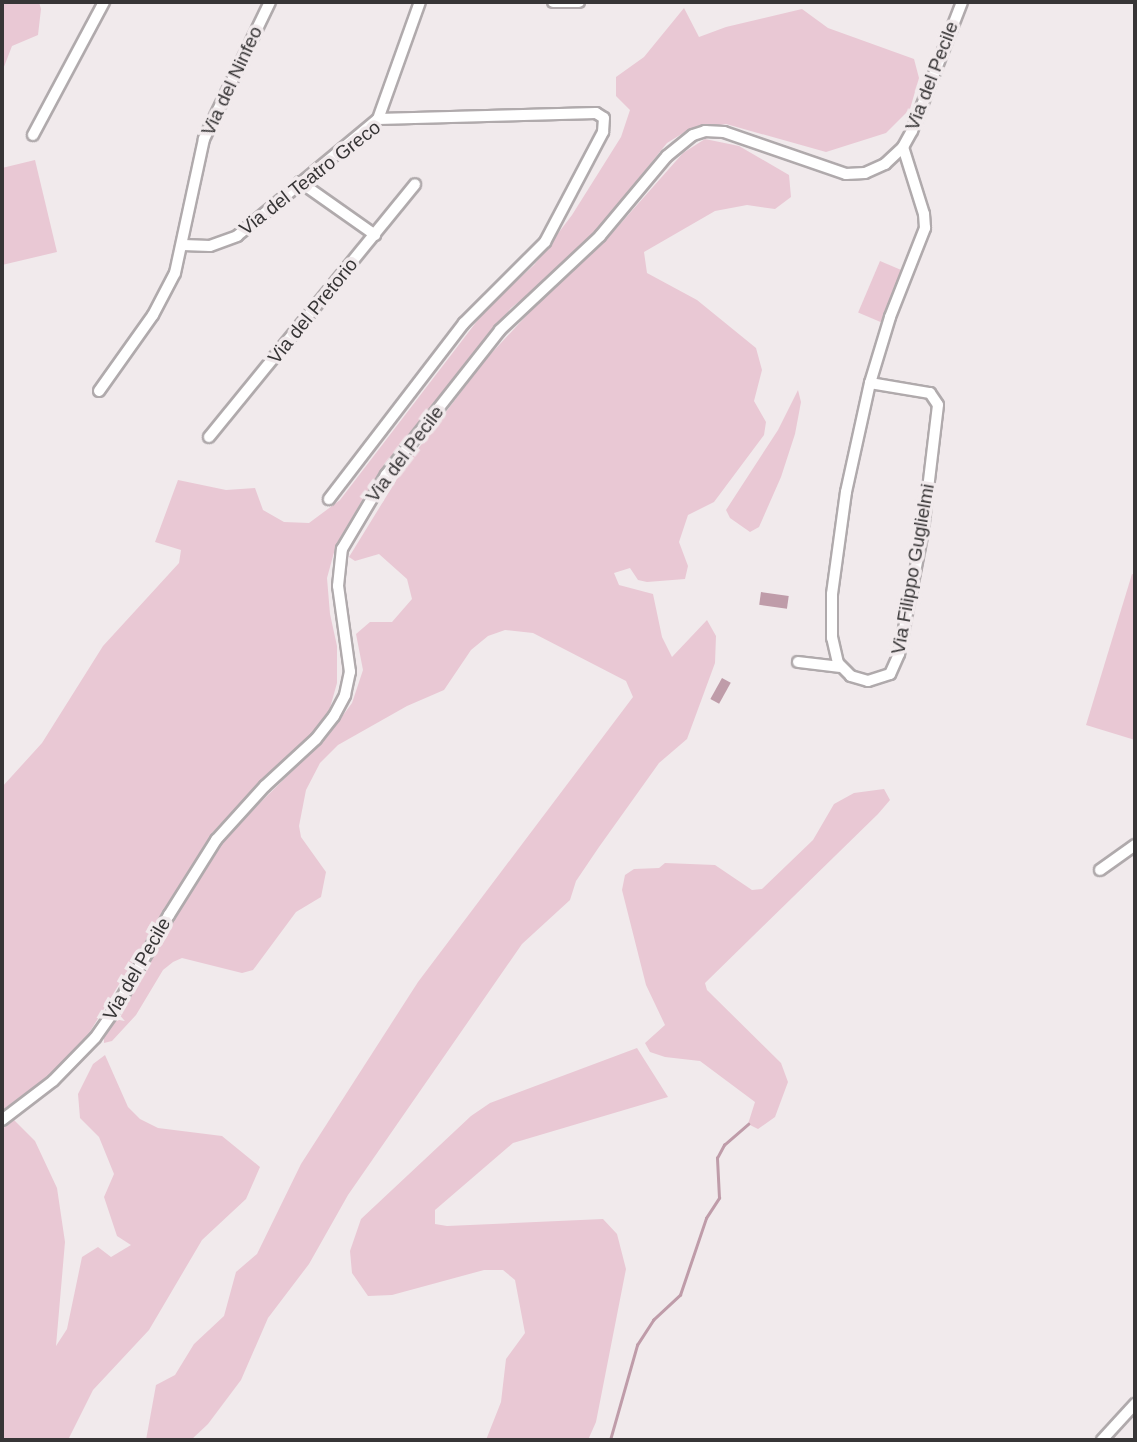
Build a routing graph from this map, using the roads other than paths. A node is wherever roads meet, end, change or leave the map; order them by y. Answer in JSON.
{"nodes":[{"id":1,"x":104,"y":2,"type":"edge"},
{"id":2,"x":270,"y":2,"type":"edge"},
{"id":3,"x":420,"y":2,"type":"edge"},
{"id":4,"x":553,"y":2,"type":"edge"},
{"id":5,"x":579,"y":2,"type":"edge"},
{"id":6,"x":962,"y":2,"type":"edge"},
{"id":7,"x":604,"y":118,"type":"joint"},
{"id":8,"x":378,"y":119,"type":"junction"},
{"id":9,"x":33,"y":135,"type":"dead end"},
{"id":10,"x":902,"y":147,"type":"junction"},
{"id":11,"x":300,"y":182,"type":"junction"},
{"id":12,"x":415,"y":184,"type":"dead end"},
{"id":13,"x":375,"y":235,"type":"junction"},
{"id":14,"x":183,"y":245,"type":"junction"},
{"id":15,"x":870,"y":383,"type":"junction"},
{"id":16,"x":99,"y":391,"type":"dead end"},
{"id":17,"x":209,"y":437,"type":"dead end"},
{"id":18,"x":329,"y":499,"type":"dead end"},
{"id":19,"x":798,"y":662,"type":"dead end"},
{"id":20,"x":840,"y":667,"type":"junction"},
{"id":21,"x":1135,"y":845,"type":"edge"},
{"id":22,"x":1100,"y":870,"type":"dead end"},
{"id":23,"x":2,"y":1120,"type":"edge"},
{"id":24,"x":1135,"y":1404,"type":"edge"},
{"id":25,"x":1102,"y":1440,"type":"edge"}],
"edges":[{"from":1,"to":9,"type":"street"},
{"from":2,"to":14,"type":"street","name":"Via del Ninfeo"},
{"from":3,"to":8,"type":"street"},
{"from":4,"to":5,"type":"street"},
{"from":6,"to":10,"type":"street","name":"Via del Pecile"},
{"from":7,"to":8,"type":"street","name":"Via del Teatro Greco"},
{"from":7,"to":18,"type":"street","name":"Via del Pecile"},
{"from":8,"to":11,"type":"street","name":"Via del Teatro Greco"},
{"from":10,"to":15,"type":"street"},
{"from":10,"to":23,"type":"street","name":"Via del Pecile"},
{"from":11,"to":13,"type":"street"},
{"from":11,"to":14,"type":"street","name":"Via del Teatro Greco"},
{"from":12,"to":13,"type":"street","name":"Via del Pretorio"},
{"from":13,"to":17,"type":"street","name":"Via del Pretorio"},
{"from":14,"to":16,"type":"street","name":"Via del Ninfeo"},
{"from":15,"to":20,"type":"street"},
{"from":15,"to":20,"type":"street","name":"Via Filippo Guglielmi"},
{"from":19,"to":20,"type":"street"},
{"from":21,"to":22,"type":"street"},
{"from":24,"to":25,"type":"street"}]}
